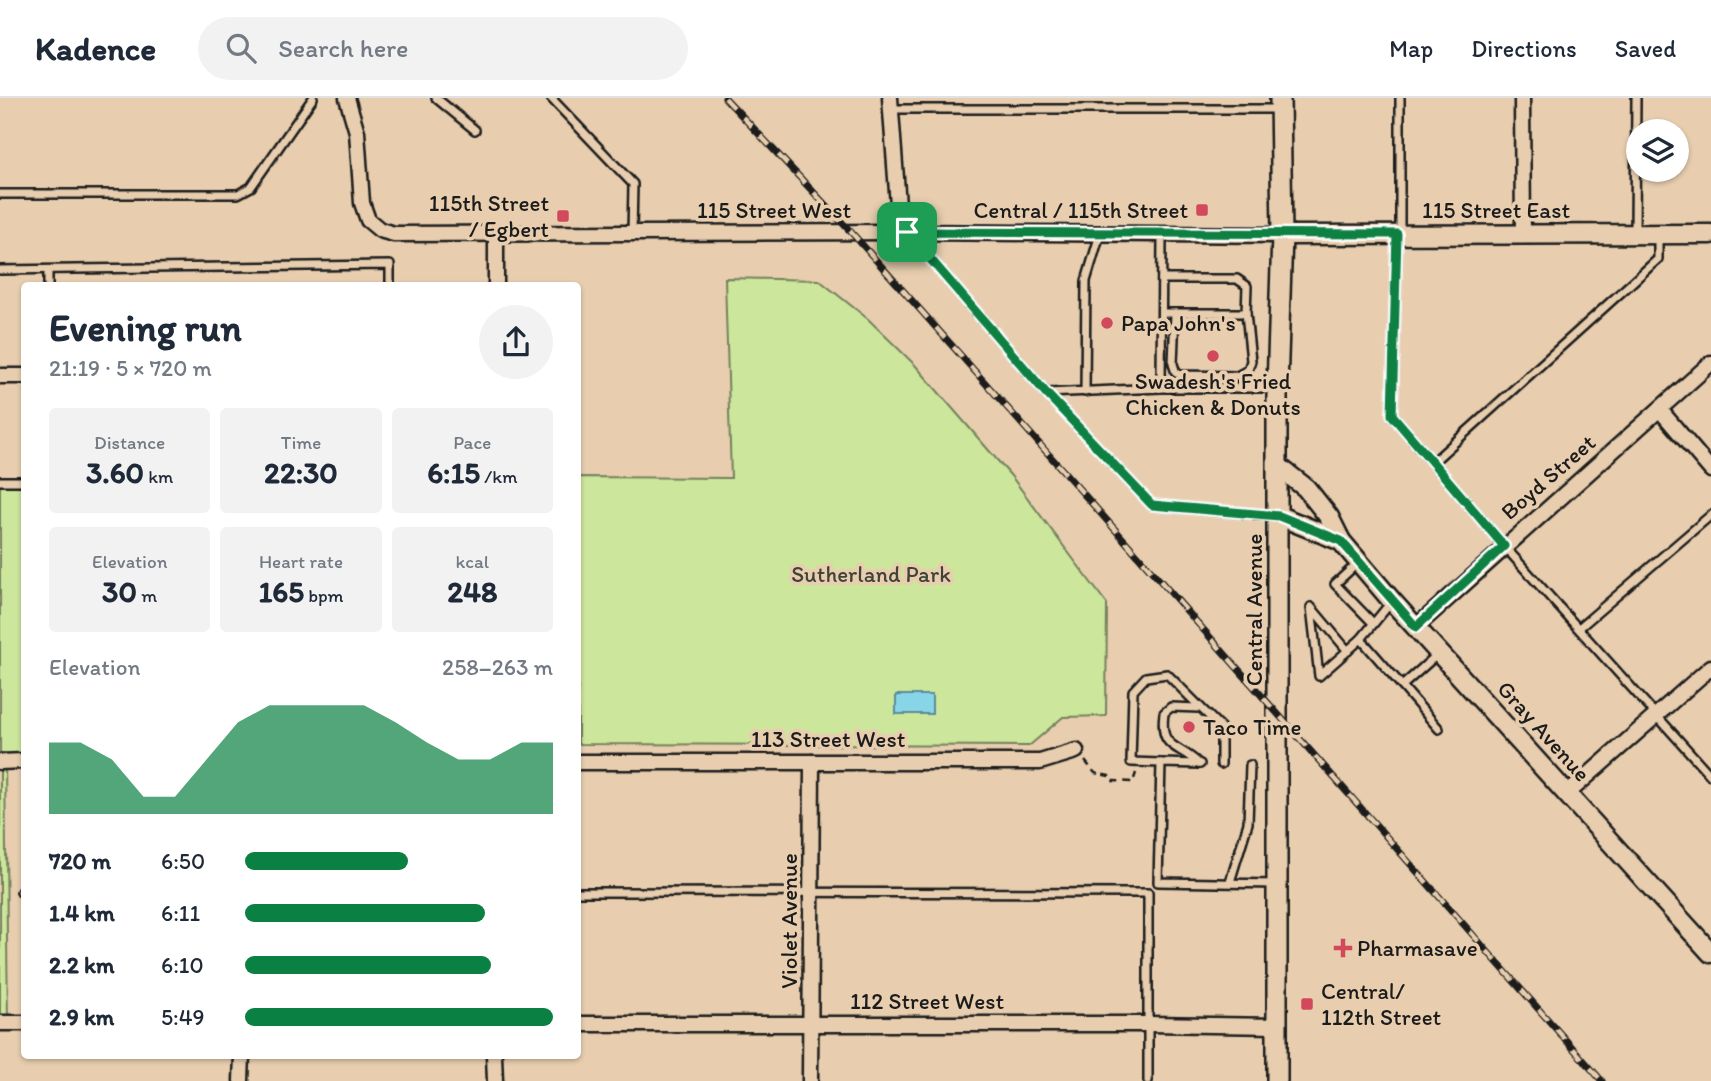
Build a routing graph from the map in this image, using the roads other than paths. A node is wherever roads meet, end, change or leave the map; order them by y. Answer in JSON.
{"nodes":[{"id":1,"x":313,"y":98,"type":"edge"},
{"id":2,"x":347,"y":98,"type":"edge"},
{"id":3,"x":436,"y":98,"type":"edge"},
{"id":4,"x":551,"y":98,"type":"edge"},
{"id":5,"x":1400,"y":98,"type":"edge"},
{"id":6,"x":1522,"y":98,"type":"edge"},
{"id":7,"x":1636,"y":98,"type":"edge"},
{"id":8,"x":890,"y":103,"type":"edge"},
{"id":9,"x":1280,"y":103,"type":"edge"},
{"id":10,"x":475,"y":130,"type":"dead end"},
{"id":11,"x":0,"y":194,"type":"edge"},
{"id":12,"x":903,"y":232,"type":"junction"},
{"id":13,"x":1100,"y":233,"type":"junction"},
{"id":14,"x":1658,"y":233,"type":"junction"},
{"id":15,"x":1711,"y":233,"type":"edge"},
{"id":16,"x":632,"y":234,"type":"junction"},
{"id":17,"x":1161,"y":234,"type":"junction"},
{"id":18,"x":1398,"y":234,"type":"junction"},
{"id":19,"x":1635,"y":234,"type":"junction"},
{"id":20,"x":495,"y":235,"type":"junction"},
{"id":21,"x":1282,"y":235,"type":"junction"},
{"id":22,"x":1522,"y":235,"type":"junction"},
{"id":23,"x":0,"y":271,"type":"edge"},
{"id":24,"x":48,"y":271,"type":"junction"},
{"id":25,"x":1162,"y":279,"type":"junction"},
{"id":26,"x":48,"y":282,"type":"edge"},
{"id":27,"x":390,"y":282,"type":"edge"},
{"id":28,"x":496,"y":282,"type":"edge"},
{"id":29,"x":1162,"y":313,"type":"junction"},
{"id":30,"x":1175,"y":313,"type":"junction"},
{"id":31,"x":1246,"y":313,"type":"junction"},
{"id":32,"x":1711,"y":363,"type":"edge"},
{"id":33,"x":0,"y":376,"type":"edge"},
{"id":34,"x":21,"y":376,"type":"edge"},
{"id":35,"x":1161,"y":388,"type":"junction"},
{"id":36,"x":1278,"y":388,"type":"junction"},
{"id":37,"x":1046,"y":393,"type":"junction"},
{"id":38,"x":1084,"y":393,"type":"junction"},
{"id":39,"x":1660,"y":410,"type":"junction"},
{"id":40,"x":1433,"y":462,"type":"junction"},
{"id":41,"x":1279,"y":467,"type":"junction"},
{"id":42,"x":1711,"y":470,"type":"edge"},
{"id":43,"x":0,"y":481,"type":"edge"},
{"id":44,"x":21,"y":481,"type":"edge"},
{"id":45,"x":1711,"y":515,"type":"edge"},
{"id":46,"x":1279,"y":516,"type":"junction"},
{"id":47,"x":1341,"y":541,"type":"junction"},
{"id":48,"x":1504,"y":546,"type":"junction"},
{"id":49,"x":1359,"y":562,"type":"junction"},
{"id":50,"x":1392,"y":601,"type":"junction"},
{"id":51,"x":1328,"y":613,"type":"dead end"},
{"id":52,"x":1321,"y":620,"type":"junction"},
{"id":53,"x":1373,"y":623,"type":"junction"},
{"id":54,"x":1416,"y":627,"type":"junction"},
{"id":55,"x":1579,"y":628,"type":"junction"},
{"id":56,"x":1361,"y":639,"type":"junction"},
{"id":57,"x":1348,"y":652,"type":"junction"},
{"id":58,"x":1440,"y":653,"type":"junction"},
{"id":59,"x":1711,"y":667,"type":"edge"},
{"id":60,"x":1402,"y":686,"type":"junction"},
{"id":61,"x":1200,"y":708,"type":"junction"},
{"id":62,"x":1656,"y":716,"type":"junction"},
{"id":63,"x":1439,"y":729,"type":"dead end"},
{"id":64,"x":1076,"y":751,"type":"dead end"},
{"id":65,"x":0,"y":761,"type":"edge"},
{"id":66,"x":21,"y":761,"type":"edge"},
{"id":67,"x":581,"y":762,"type":"edge"},
{"id":68,"x":812,"y":762,"type":"junction"},
{"id":69,"x":1161,"y":763,"type":"junction"},
{"id":70,"x":1221,"y":764,"type":"dead end"},
{"id":71,"x":1250,"y":765,"type":"dead end"},
{"id":72,"x":1711,"y":776,"type":"edge"},
{"id":73,"x":1567,"y":794,"type":"junction"},
{"id":74,"x":1230,"y":882,"type":"junction"},
{"id":75,"x":1278,"y":884,"type":"junction"},
{"id":76,"x":581,"y":892,"type":"edge"},
{"id":77,"x":812,"y":893,"type":"junction"},
{"id":78,"x":1711,"y":953,"type":"edge"},
{"id":79,"x":0,"y":1023,"type":"edge"},
{"id":80,"x":21,"y":1023,"type":"edge"},
{"id":81,"x":811,"y":1023,"type":"junction"},
{"id":82,"x":581,"y":1024,"type":"edge"},
{"id":83,"x":1148,"y":1024,"type":"junction"},
{"id":84,"x":1277,"y":1026,"type":"junction"},
{"id":85,"x":242,"y":1059,"type":"edge"},
{"id":86,"x":494,"y":1059,"type":"edge"},
{"id":87,"x":241,"y":1081,"type":"edge"},
{"id":88,"x":495,"y":1081,"type":"edge"},
{"id":89,"x":810,"y":1081,"type":"edge"},
{"id":90,"x":1148,"y":1081,"type":"edge"},
{"id":91,"x":1277,"y":1081,"type":"edge"}],
"edges":[{"from":1,"to":11,"type":"lane"},
{"from":2,"to":20,"type":"street","name":"115 Street West"},
{"from":3,"to":10,"type":"lane"},
{"from":4,"to":16,"type":"lane"},
{"from":5,"to":18,"type":"lane"},
{"from":6,"to":22,"type":"street"},
{"from":7,"to":19,"type":"lane"},
{"from":8,"to":9,"type":"lane"},
{"from":8,"to":12,"type":"street"},
{"from":9,"to":21,"type":"main road","name":"Central Avenue"},
{"from":12,"to":13,"type":"street","name":"115 Street West"},
{"from":12,"to":16,"type":"street","name":"115 Street West"},
{"from":12,"to":37,"type":"lane"},
{"from":13,"to":17,"type":"street","name":"115 Street West"},
{"from":13,"to":38,"type":"lane"},
{"from":14,"to":15,"type":"street","name":"115 Street East"},
{"from":14,"to":19,"type":"street","name":"115 Street East"},
{"from":14,"to":40,"type":"lane"},
{"from":16,"to":20,"type":"street","name":"115 Street West"},
{"from":17,"to":21,"type":"street","name":"115 Street West"},
{"from":17,"to":25,"type":"lane"},
{"from":18,"to":21,"type":"street","name":"115 Street East"},
{"from":18,"to":22,"type":"street","name":"115 Street East"},
{"from":18,"to":40,"type":"lane"},
{"from":19,"to":22,"type":"street","name":"115 Street East"},
{"from":20,"to":28,"type":"street"},
{"from":21,"to":36,"type":"main road","name":"Central Avenue"},
{"from":23,"to":24,"type":"lane"},
{"from":24,"to":26,"type":"lane"},
{"from":24,"to":27,"type":"lane"},
{"from":25,"to":29,"type":"lane"},
{"from":25,"to":31,"type":"lane"},
{"from":29,"to":30,"type":"lane"},
{"from":29,"to":35,"type":"lane"},
{"from":30,"to":31,"type":"lane"},
{"from":30,"to":31,"type":"lane"},
{"from":32,"to":39,"type":"street","name":"Boyd Street"},
{"from":33,"to":34,"type":"street"},
{"from":35,"to":36,"type":"lane"},
{"from":35,"to":38,"type":"lane"},
{"from":36,"to":41,"type":"main road","name":"Central Avenue"},
{"from":37,"to":38,"type":"lane"},
{"from":37,"to":46,"type":"lane"},
{"from":39,"to":42,"type":"street"},
{"from":39,"to":48,"type":"street","name":"Boyd Street"},
{"from":40,"to":48,"type":"lane"},
{"from":41,"to":46,"type":"main road","name":"Central Avenue"},
{"from":41,"to":47,"type":"street","name":"Gray Avenue"},
{"from":43,"to":44,"type":"lane"},
{"from":45,"to":55,"type":"lane"},
{"from":46,"to":47,"type":"street","name":"Gray Avenue"},
{"from":46,"to":75,"type":"main road","name":"Central Avenue"},
{"from":47,"to":49,"type":"street","name":"Gray Avenue"},
{"from":48,"to":54,"type":"street","name":"Boyd Street"},
{"from":48,"to":55,"type":"lane"},
{"from":49,"to":50,"type":"street","name":"Gray Avenue"},
{"from":49,"to":53,"type":"lane"},
{"from":50,"to":53,"type":"lane"},
{"from":50,"to":54,"type":"street","name":"Gray Avenue"},
{"from":51,"to":52,"type":"lane"},
{"from":52,"to":57,"type":"lane"},
{"from":52,"to":57,"type":"lane"},
{"from":53,"to":56,"type":"lane"},
{"from":54,"to":58,"type":"street","name":"Gray Avenue"},
{"from":55,"to":62,"type":"lane"},
{"from":56,"to":57,"type":"lane"},
{"from":56,"to":60,"type":"lane"},
{"from":58,"to":60,"type":"lane"},
{"from":58,"to":73,"type":"street","name":"Gray Avenue"},
{"from":59,"to":62,"type":"street"},
{"from":60,"to":63,"type":"lane"},
{"from":61,"to":69,"type":"lane"},
{"from":61,"to":69,"type":"lane"},
{"from":61,"to":70,"type":"lane"},
{"from":62,"to":72,"type":"lane"},
{"from":62,"to":73,"type":"street"},
{"from":64,"to":68,"type":"street","name":"113 Street West"},
{"from":65,"to":66,"type":"street"},
{"from":67,"to":68,"type":"street","name":"113 Street West"},
{"from":68,"to":77,"type":"street","name":"Violet Avenue"},
{"from":69,"to":74,"type":"lane"},
{"from":71,"to":74,"type":"lane"},
{"from":73,"to":78,"type":"street","name":"Gray Avenue"},
{"from":74,"to":75,"type":"lane"},
{"from":75,"to":84,"type":"main road","name":"Central Avenue"},
{"from":76,"to":77,"type":"lane"},
{"from":77,"to":81,"type":"street","name":"Violet Avenue"},
{"from":77,"to":83,"type":"lane"},
{"from":79,"to":80,"type":"street"},
{"from":81,"to":82,"type":"street","name":"112 Street West"},
{"from":81,"to":83,"type":"street","name":"112 Street West"},
{"from":81,"to":89,"type":"street","name":"Violet Avenue"},
{"from":83,"to":84,"type":"street","name":"112 Street West"},
{"from":83,"to":90,"type":"lane"},
{"from":84,"to":91,"type":"main road","name":"Central Avenue"},
{"from":85,"to":87,"type":"street"},
{"from":86,"to":88,"type":"street"}]}
